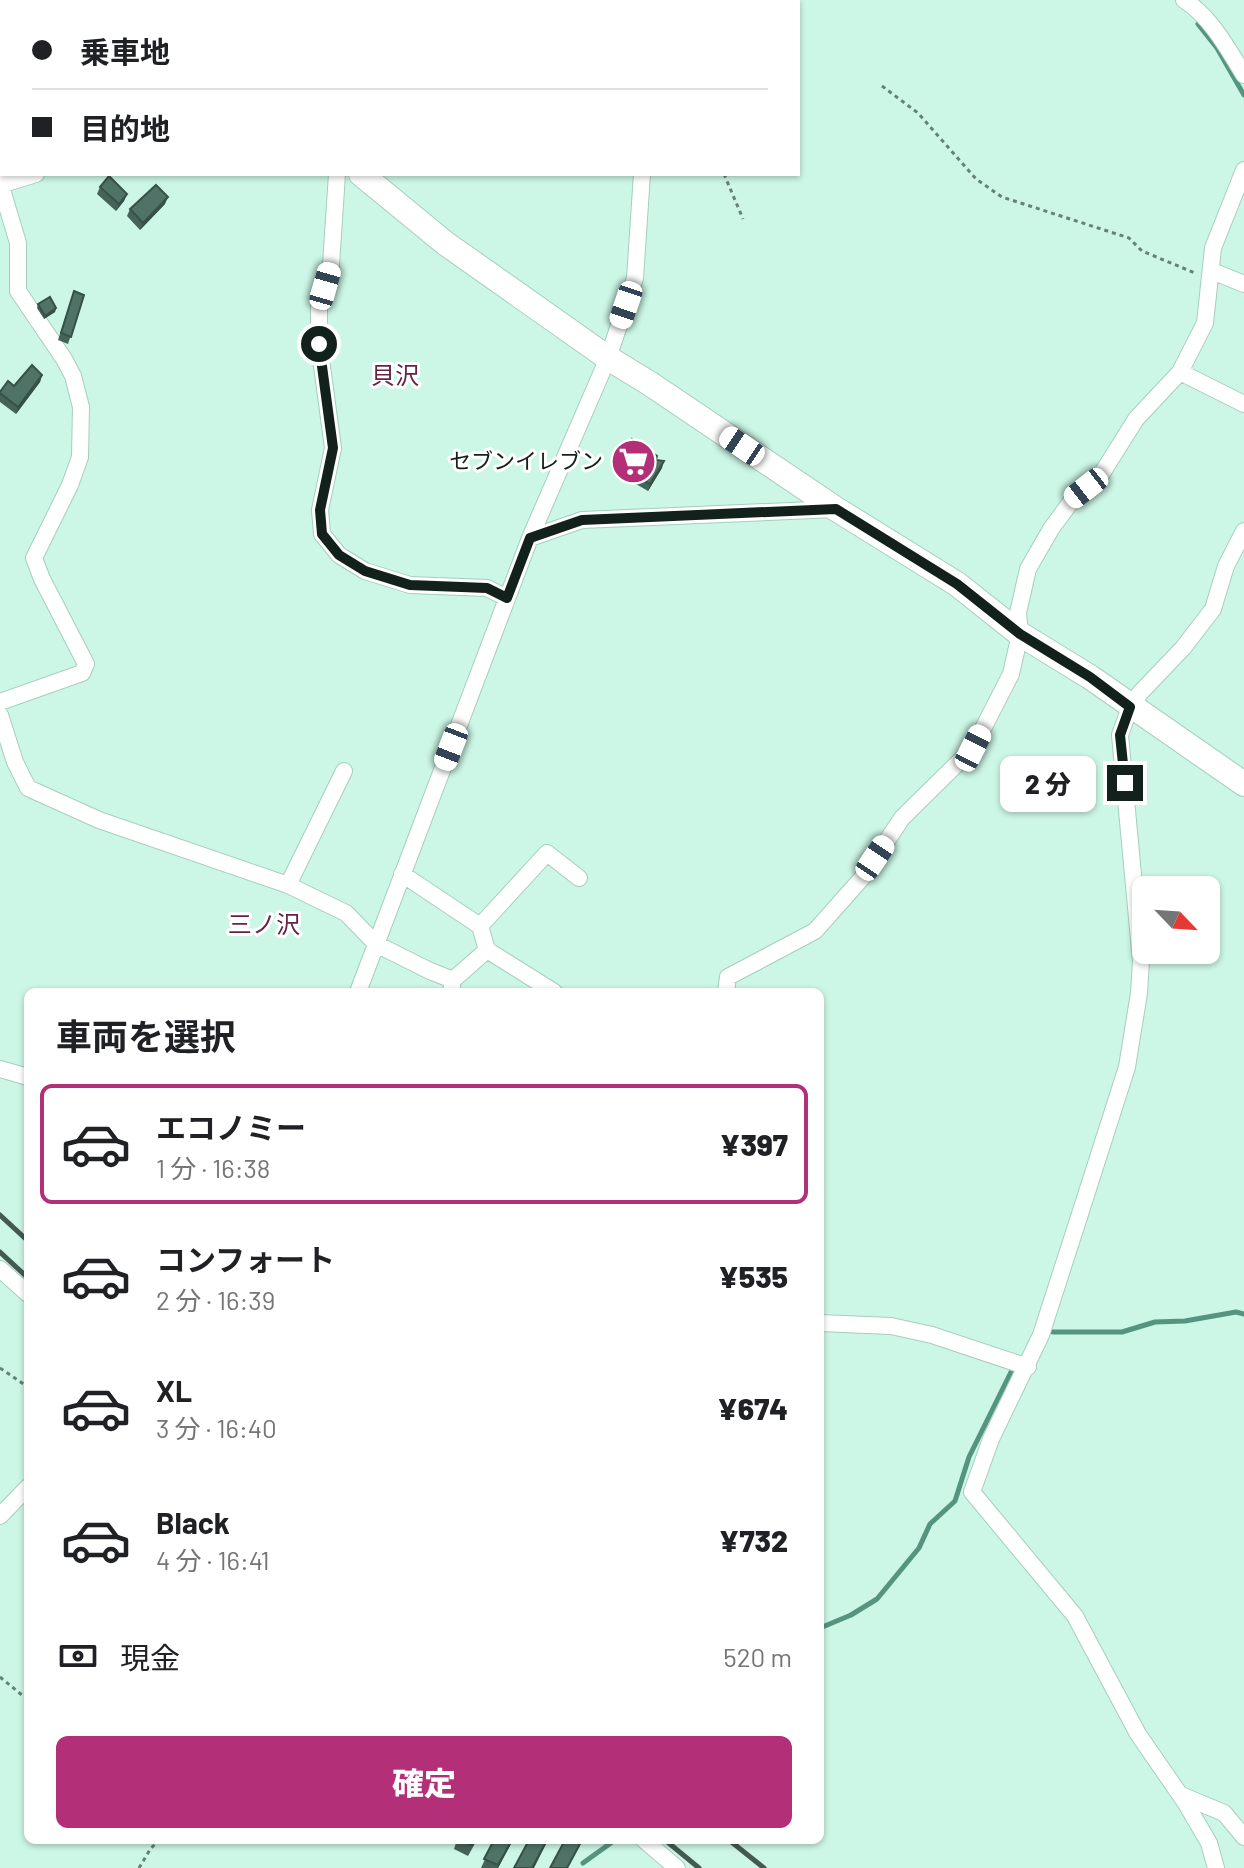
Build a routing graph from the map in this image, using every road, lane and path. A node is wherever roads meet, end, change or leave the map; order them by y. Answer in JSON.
{"nodes":[{"id":1,"x":1194,"y":3,"type":"edge"},
{"id":2,"x":1244,"y":75,"type":"edge"},
{"id":3,"x":882,"y":86,"type":"dead end"},
{"id":4,"x":1244,"y":170,"type":"edge"},
{"id":5,"x":29,"y":176,"type":"edge"},
{"id":6,"x":337,"y":176,"type":"edge"},
{"id":7,"x":363,"y":176,"type":"edge"},
{"id":8,"x":642,"y":176,"type":"edge"},
{"id":9,"x":725,"y":176,"type":"edge"},
{"id":10,"x":0,"y":184,"type":"edge"},
{"id":11,"x":743,"y":219,"type":"dead end"},
{"id":12,"x":1211,"y":275,"type":"junction"},
{"id":13,"x":1244,"y":284,"type":"edge"},
{"id":14,"x":608,"y":358,"type":"junction"},
{"id":15,"x":1180,"y":372,"type":"junction"},
{"id":16,"x":1244,"y":404,"type":"edge"},
{"id":17,"x":836,"y":509,"type":"junction"},
{"id":18,"x":1244,"y":531,"type":"edge"},
{"id":19,"x":530,"y":538,"type":"junction"},
{"id":20,"x":507,"y":598,"type":"junction"},
{"id":21,"x":1020,"y":634,"type":"junction"},
{"id":22,"x":0,"y":702,"type":"edge"},
{"id":23,"x":1130,"y":707,"type":"junction"},
{"id":24,"x":0,"y":715,"type":"edge"},
{"id":25,"x":344,"y":771,"type":"dead end"},
{"id":26,"x":1244,"y":784,"type":"edge"},
{"id":27,"x":402,"y":874,"type":"junction"},
{"id":28,"x":579,"y":878,"type":"dead end"},
{"id":29,"x":288,"y":885,"type":"junction"},
{"id":30,"x":480,"y":926,"type":"junction"},
{"id":31,"x":376,"y":944,"type":"junction"},
{"id":32,"x":487,"y":950,"type":"junction"},
{"id":33,"x":452,"y":986,"type":"edge"},
{"id":34,"x":360,"y":988,"type":"edge"},
{"id":35,"x":548,"y":988,"type":"edge"},
{"id":36,"x":727,"y":988,"type":"edge"},
{"id":37,"x":0,"y":1069,"type":"edge"},
{"id":38,"x":24,"y":1076,"type":"edge"},
{"id":39,"x":0,"y":1269,"type":"edge"},
{"id":40,"x":24,"y":1290,"type":"edge"},
{"id":41,"x":824,"y":1323,"type":"edge"},
{"id":42,"x":1028,"y":1367,"type":"junction"},
{"id":43,"x":0,"y":1368,"type":"edge"},
{"id":44,"x":24,"y":1384,"type":"edge"},
{"id":45,"x":24,"y":1491,"type":"edge"},
{"id":46,"x":0,"y":1516,"type":"edge"},
{"id":47,"x":0,"y":1677,"type":"edge"},
{"id":48,"x":24,"y":1697,"type":"edge"},
{"id":49,"x":1181,"y":1795,"type":"junction"},
{"id":50,"x":1244,"y":1837,"type":"edge"},
{"id":51,"x":156,"y":1844,"type":"edge"},
{"id":52,"x":649,"y":1844,"type":"edge"},
{"id":53,"x":139,"y":1868,"type":"edge"},
{"id":54,"x":677,"y":1868,"type":"edge"},
{"id":55,"x":1216,"y":1868,"type":"edge"}],
"edges":[{"from":1,"to":2,"type":"street"},
{"from":3,"to":12,"type":"path"},
{"from":4,"to":12,"type":"street"},
{"from":5,"to":10,"type":"street"},
{"from":6,"to":20,"type":"street"},
{"from":7,"to":14,"type":"street"},
{"from":8,"to":14,"type":"street"},
{"from":9,"to":11,"type":"path"},
{"from":10,"to":22,"type":"street"},
{"from":12,"to":13,"type":"street"},
{"from":12,"to":15,"type":"street"},
{"from":14,"to":17,"type":"street"},
{"from":14,"to":19,"type":"street"},
{"from":15,"to":16,"type":"street"},
{"from":15,"to":21,"type":"street"},
{"from":17,"to":19,"type":"street"},
{"from":17,"to":21,"type":"street"},
{"from":18,"to":23,"type":"street"},
{"from":19,"to":20,"type":"street"},
{"from":20,"to":27,"type":"street"},
{"from":21,"to":23,"type":"street"},
{"from":21,"to":36,"type":"street"},
{"from":23,"to":26,"type":"street"},
{"from":23,"to":42,"type":"street"},
{"from":24,"to":29,"type":"street"},
{"from":25,"to":29,"type":"street"},
{"from":27,"to":30,"type":"street"},
{"from":27,"to":31,"type":"street"},
{"from":28,"to":30,"type":"street"},
{"from":29,"to":31,"type":"street"},
{"from":30,"to":32,"type":"street"},
{"from":31,"to":33,"type":"street"},
{"from":31,"to":34,"type":"street"},
{"from":32,"to":33,"type":"street"},
{"from":32,"to":35,"type":"street"},
{"from":37,"to":38,"type":"street"},
{"from":39,"to":40,"type":"street"},
{"from":41,"to":42,"type":"street"},
{"from":42,"to":49,"type":"street"},
{"from":43,"to":44,"type":"path"},
{"from":45,"to":46,"type":"street"},
{"from":47,"to":48,"type":"path"},
{"from":49,"to":50,"type":"street"},
{"from":49,"to":55,"type":"street"},
{"from":51,"to":53,"type":"path"},
{"from":52,"to":54,"type":"street"}]}
